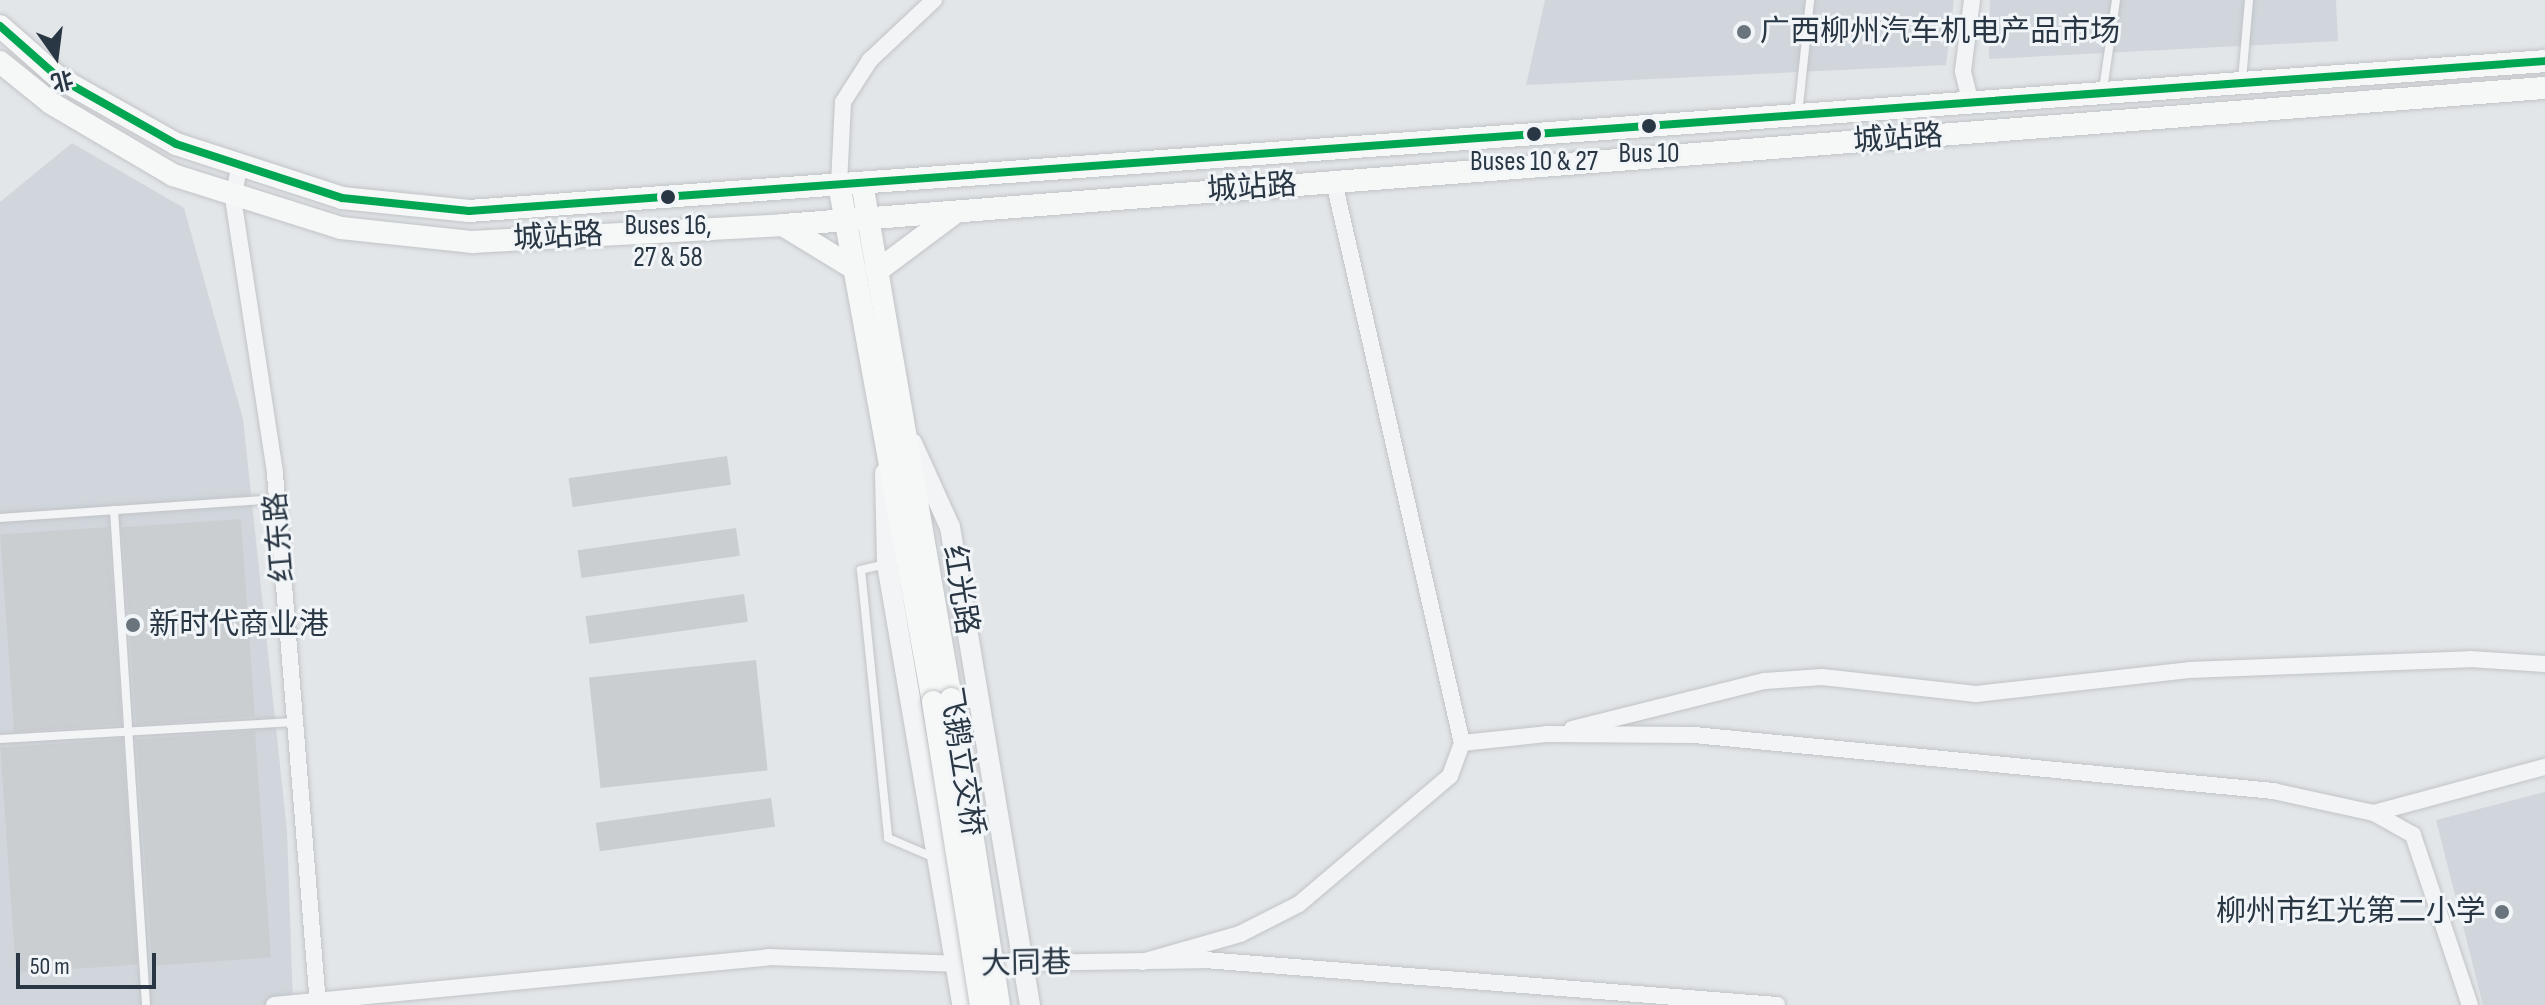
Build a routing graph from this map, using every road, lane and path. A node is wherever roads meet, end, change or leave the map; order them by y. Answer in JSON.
{"nodes":[{"id":1,"x":934,"y":0,"type":"edge"},
{"id":2,"x":1810,"y":0,"type":"edge"},
{"id":3,"x":1972,"y":0,"type":"edge"},
{"id":4,"x":2116,"y":0,"type":"edge"},
{"id":5,"x":2249,"y":0,"type":"edge"},
{"id":6,"x":0,"y":26,"type":"edge"},
{"id":7,"x":2545,"y":61,"type":"edge"},
{"id":8,"x":0,"y":62,"type":"edge"},
{"id":9,"x":2241,"y":85,"type":"junction"},
{"id":10,"x":2545,"y":88,"type":"edge"},
{"id":11,"x":2102,"y":94,"type":"junction"},
{"id":12,"x":1971,"y":104,"type":"junction"},
{"id":13,"x":1797,"y":116,"type":"junction"},
{"id":14,"x":239,"y":168,"type":"junction"},
{"id":15,"x":1334,"y":182,"type":"junction"},
{"id":16,"x":862,"y":183,"type":"junction"},
{"id":17,"x":839,"y":184,"type":"junction"},
{"id":18,"x":233,"y":198,"type":"junction"},
{"id":19,"x":957,"y":211,"type":"junction"},
{"id":20,"x":868,"y":218,"type":"junction"},
{"id":21,"x":845,"y":220,"type":"junction"},
{"id":22,"x":783,"y":225,"type":"junction"},
{"id":23,"x":855,"y":269,"type":"junction"},
{"id":24,"x":877,"y":271,"type":"junction"},
{"id":25,"x":894,"y":427,"type":"junction"},
{"id":26,"x":277,"y":499,"type":"junction"},
{"id":27,"x":114,"y":510,"type":"junction"},
{"id":28,"x":0,"y":518,"type":"edge"},
{"id":29,"x":887,"y":564,"type":"junction"},
{"id":30,"x":2545,"y":664,"type":"edge"},
{"id":31,"x":942,"y":700,"type":"junction"},
{"id":32,"x":296,"y":722,"type":"junction"},
{"id":33,"x":128,"y":732,"type":"junction"},
{"id":34,"x":1547,"y":734,"type":"junction"},
{"id":35,"x":0,"y":739,"type":"edge"},
{"id":36,"x":1462,"y":743,"type":"junction"},
{"id":37,"x":2545,"y":767,"type":"edge"},
{"id":38,"x":2374,"y":813,"type":"junction"},
{"id":39,"x":936,"y":858,"type":"junction"},
{"id":40,"x":1142,"y":962,"type":"junction"},
{"id":41,"x":955,"y":964,"type":"junction"},
{"id":42,"x":1023,"y":964,"type":"junction"},
{"id":43,"x":1687,"y":1000,"type":"edge"},
{"id":44,"x":318,"y":1004,"type":"edge"},
{"id":45,"x":146,"y":1005,"type":"edge"},
{"id":46,"x":274,"y":1005,"type":"edge"},
{"id":47,"x":962,"y":1005,"type":"edge"},
{"id":48,"x":981,"y":1005,"type":"edge"},
{"id":49,"x":999,"y":1005,"type":"edge"},
{"id":50,"x":1030,"y":1005,"type":"edge"},
{"id":51,"x":1777,"y":1005,"type":"edge"},
{"id":52,"x":2470,"y":1005,"type":"edge"}],
"edges":[{"from":1,"to":17,"type":"street"},
{"from":2,"to":13,"type":"lane"},
{"from":3,"to":12,"type":"street"},
{"from":4,"to":11,"type":"lane"},
{"from":5,"to":9,"type":"lane"},
{"from":6,"to":14,"type":"main road","name":"城站路"},
{"from":7,"to":9,"type":"main road","name":"城站路"},
{"from":8,"to":18,"type":"main road","name":"城站路"},
{"from":9,"to":11,"type":"main road","name":"城站路"},
{"from":10,"to":15,"type":"main road","name":"城站路"},
{"from":11,"to":12,"type":"main road","name":"城站路"},
{"from":12,"to":13,"type":"main road","name":"城站路"},
{"from":13,"to":16,"type":"main road","name":"城站路"},
{"from":14,"to":17,"type":"main road","name":"城站路"},
{"from":14,"to":18,"type":"street","name":"红东路"},
{"from":15,"to":19,"type":"main road","name":"城站路"},
{"from":15,"to":36,"type":"street"},
{"from":16,"to":17,"type":"main road","name":"城站路"},
{"from":16,"to":20,"type":"main road","name":"红光路"},
{"from":17,"to":21,"type":"main road","name":"红光路"},
{"from":18,"to":22,"type":"main road","name":"城站路"},
{"from":18,"to":26,"type":"street","name":"红东路"},
{"from":19,"to":20,"type":"main road","name":"城站路"},
{"from":19,"to":24,"type":"main road"},
{"from":20,"to":21,"type":"main road","name":"城站路"},
{"from":20,"to":24,"type":"main road","name":"红光路"},
{"from":21,"to":22,"type":"main road","name":"城站路"},
{"from":21,"to":23,"type":"main road","name":"红光路"},
{"from":22,"to":23,"type":"main road"},
{"from":23,"to":25,"type":"main road","name":"红光路"},
{"from":24,"to":25,"type":"main road","name":"红光路"},
{"from":25,"to":29,"type":"street","name":"红光路"},
{"from":25,"to":31,"type":"main road","name":"飞鹅立交桥"},
{"from":25,"to":42,"type":"street","name":"红光路"},
{"from":26,"to":27,"type":"lane"},
{"from":26,"to":32,"type":"street","name":"红东路"},
{"from":27,"to":28,"type":"lane"},
{"from":27,"to":33,"type":"lane"},
{"from":29,"to":39,"type":"street","name":"红光路"},
{"from":29,"to":39,"type":"lane"},
{"from":30,"to":34,"type":"street"},
{"from":31,"to":48,"type":"main road","name":"飞鹅立交桥","bridge":true},
{"from":31,"to":49,"type":"main road","name":"飞鹅立交桥","bridge":true},
{"from":32,"to":33,"type":"lane"},
{"from":32,"to":44,"type":"street","name":"红东路"},
{"from":33,"to":35,"type":"lane"},
{"from":33,"to":45,"type":"lane"},
{"from":34,"to":36,"type":"street"},
{"from":34,"to":38,"type":"street"},
{"from":36,"to":40,"type":"street"},
{"from":37,"to":38,"type":"street"},
{"from":38,"to":52,"type":"street"},
{"from":39,"to":41,"type":"street","name":"红光路"},
{"from":40,"to":42,"type":"street","name":"大同巷"},
{"from":40,"to":43,"type":"street","name":"大同巷"},
{"from":41,"to":42,"type":"street","name":"大同巷"},
{"from":41,"to":44,"type":"street","name":"大同巷"},
{"from":41,"to":47,"type":"street","name":"红光路"},
{"from":42,"to":50,"type":"street","name":"红光路"},
{"from":43,"to":51,"type":"street","name":"大同巷"},
{"from":44,"to":46,"type":"street","name":"大同巷"}]}
